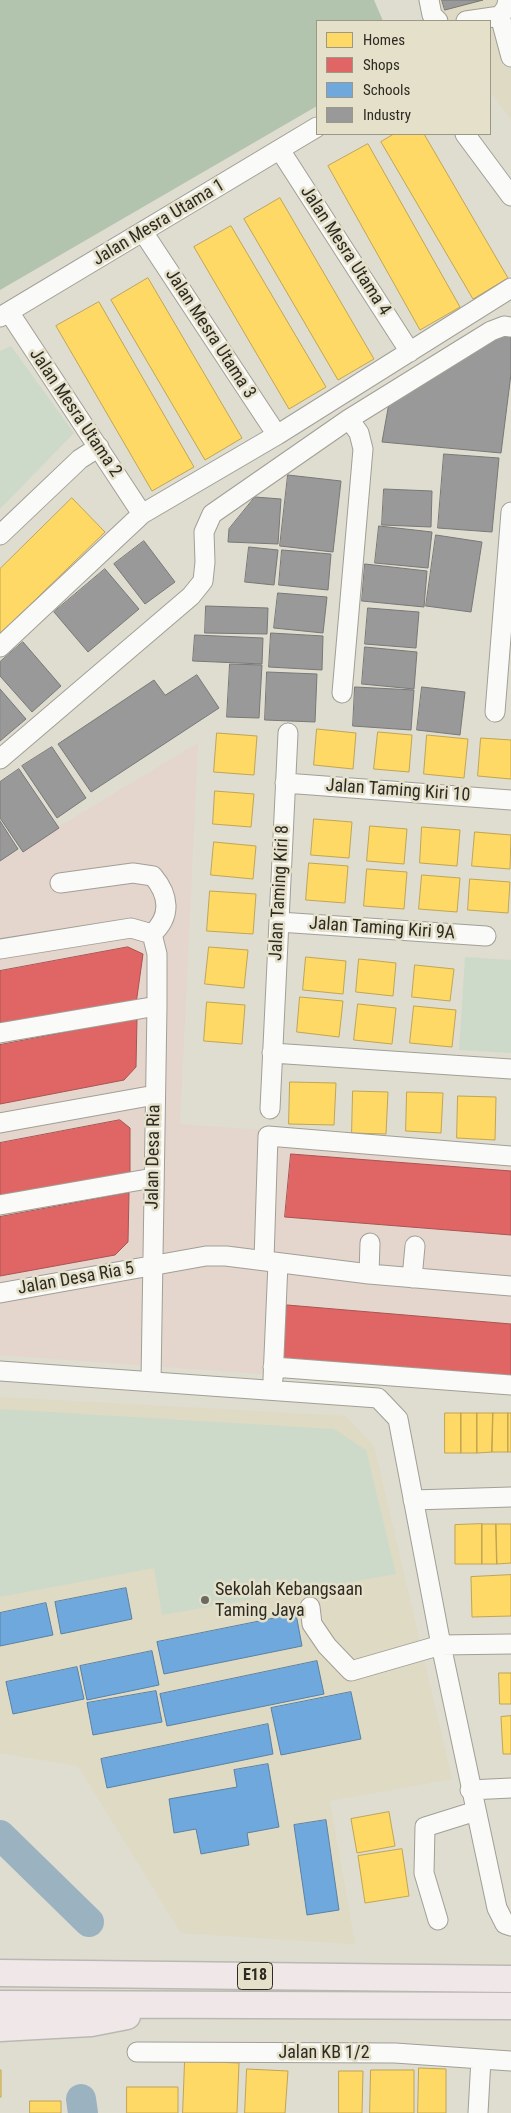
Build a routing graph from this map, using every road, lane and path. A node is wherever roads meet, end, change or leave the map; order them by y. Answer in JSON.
{"nodes":[{"id":1,"x":429,"y":0,"type":"edge"},
{"id":2,"x":504,"y":8,"type":"edge"},
{"id":3,"x":437,"y":20,"type":"edge"},
{"id":4,"x":469,"y":20,"type":"edge"},
{"id":5,"x":511,"y":57,"type":"edge"},
{"id":6,"x":316,"y":128,"type":"edge"},
{"id":7,"x":466,"y":135,"type":"edge"},
{"id":8,"x":280,"y":150,"type":"junction"},
{"id":9,"x":511,"y":196,"type":"edge"},
{"id":10,"x":143,"y":232,"type":"junction"},
{"id":11,"x":511,"y":288,"type":"edge"},
{"id":12,"x":4,"y":315,"type":"edge"},
{"id":13,"x":511,"y":326,"type":"edge"},
{"id":14,"x":410,"y":352,"type":"junction"},
{"id":15,"x":349,"y":419,"type":"junction"},
{"id":16,"x":277,"y":435,"type":"junction"},
{"id":17,"x":98,"y":448,"type":"junction"},
{"id":18,"x":511,"y":512,"type":"edge"},
{"id":19,"x":142,"y":514,"type":"junction"},
{"id":20,"x":0,"y":535,"type":"edge"},
{"id":21,"x":0,"y":647,"type":"edge"},
{"id":22,"x":342,"y":693,"type":"dead end"},
{"id":23,"x":495,"y":712,"type":"dead end"},
{"id":24,"x":288,"y":733,"type":"dead end"},
{"id":25,"x":0,"y":759,"type":"edge"},
{"id":26,"x":286,"y":783,"type":"junction"},
{"id":27,"x":511,"y":800,"type":"edge"},
{"id":28,"x":60,"y":883,"type":"dead end"},
{"id":29,"x":279,"y":922,"type":"junction"},
{"id":30,"x":152,"y":934,"type":"junction"},
{"id":31,"x":486,"y":936,"type":"dead end"},
{"id":32,"x":0,"y":949,"type":"edge"},
{"id":33,"x":157,"y":1006,"type":"junction"},
{"id":34,"x":0,"y":1033,"type":"edge"},
{"id":35,"x":272,"y":1053,"type":"junction"},
{"id":36,"x":511,"y":1069,"type":"edge"},
{"id":37,"x":155,"y":1095,"type":"junction"},
{"id":38,"x":270,"y":1109,"type":"dead end"},
{"id":39,"x":0,"y":1123,"type":"edge"},
{"id":40,"x":511,"y":1156,"type":"edge"},
{"id":41,"x":153,"y":1178,"type":"junction"},
{"id":42,"x":0,"y":1205,"type":"edge"},
{"id":43,"x":370,"y":1243,"type":"dead end"},
{"id":44,"x":415,"y":1246,"type":"dead end"},
{"id":45,"x":271,"y":1262,"type":"junction"},
{"id":46,"x":152,"y":1266,"type":"junction"},
{"id":47,"x":370,"y":1274,"type":"junction"},
{"id":48,"x":412,"y":1278,"type":"junction"},
{"id":49,"x":511,"y":1286,"type":"edge"},
{"id":50,"x":0,"y":1292,"type":"edge"},
{"id":51,"x":274,"y":1367,"type":"junction"},
{"id":52,"x":0,"y":1371,"type":"edge"},
{"id":53,"x":151,"y":1381,"type":"junction"},
{"id":54,"x":511,"y":1385,"type":"edge"},
{"id":55,"x":272,"y":1390,"type":"junction"},
{"id":56,"x":511,"y":1497,"type":"edge"},
{"id":57,"x":413,"y":1500,"type":"junction"},
{"id":58,"x":310,"y":1607,"type":"dead end"},
{"id":59,"x":511,"y":1644,"type":"edge"},
{"id":60,"x":441,"y":1645,"type":"junction"},
{"id":61,"x":511,"y":1788,"type":"edge"},
{"id":62,"x":470,"y":1790,"type":"junction"},
{"id":63,"x":476,"y":1811,"type":"junction"},
{"id":64,"x":438,"y":1920,"type":"dead end"},
{"id":65,"x":511,"y":1926,"type":"edge"},
{"id":66,"x":0,"y":1973,"type":"edge"},
{"id":67,"x":511,"y":1979,"type":"edge"},
{"id":68,"x":0,"y":2004,"type":"edge"},
{"id":69,"x":187,"y":2004,"type":"junction"},
{"id":70,"x":508,"y":2007,"type":"edge"},
{"id":71,"x":0,"y":2028,"type":"edge"},
{"id":72,"x":137,"y":2052,"type":"dead end"},
{"id":73,"x":481,"y":2059,"type":"junction"},
{"id":74,"x":511,"y":2061,"type":"edge"},
{"id":75,"x":478,"y":2113,"type":"edge"}],
"edges":[{"from":1,"to":3,"type":"street"},
{"from":2,"to":4,"type":"street"},
{"from":2,"to":5,"type":"street"},
{"from":6,"to":8,"type":"street","name":"Jalan Mesra Utama 1"},
{"from":7,"to":9,"type":"street"},
{"from":8,"to":10,"type":"street","name":"Jalan Mesra Utama 1"},
{"from":8,"to":14,"type":"street","name":"Jalan Mesra Utama 4"},
{"from":10,"to":12,"type":"street","name":"Jalan Mesra Utama 1"},
{"from":10,"to":16,"type":"street","name":"Jalan Mesra Utama 3"},
{"from":11,"to":14,"type":"street"},
{"from":12,"to":17,"type":"street","name":"Jalan Mesra Utama 2"},
{"from":13,"to":15,"type":"street"},
{"from":14,"to":16,"type":"street"},
{"from":15,"to":22,"type":"street"},
{"from":15,"to":25,"type":"street"},
{"from":16,"to":19,"type":"street"},
{"from":17,"to":19,"type":"street","name":"Jalan Mesra Utama 2"},
{"from":17,"to":20,"type":"street"},
{"from":18,"to":23,"type":"street"},
{"from":19,"to":21,"type":"street"},
{"from":24,"to":26,"type":"street","name":"Jalan Taming Kiri 8"},
{"from":26,"to":27,"type":"street","name":"Jalan Taming Kiri 10"},
{"from":26,"to":29,"type":"street","name":"Jalan Taming Kiri 8"},
{"from":28,"to":30,"type":"street"},
{"from":29,"to":31,"type":"street","name":"Jalan Taming Kiri 9A"},
{"from":29,"to":35,"type":"street","name":"Jalan Taming Kiri 8"},
{"from":30,"to":32,"type":"street"},
{"from":30,"to":33,"type":"street","name":"Jalan Desa Ria"},
{"from":33,"to":34,"type":"street"},
{"from":33,"to":37,"type":"street","name":"Jalan Desa Ria"},
{"from":35,"to":36,"type":"street"},
{"from":35,"to":38,"type":"street","name":"Jalan Taming Kiri 8"},
{"from":37,"to":39,"type":"street"},
{"from":37,"to":41,"type":"street","name":"Jalan Desa Ria"},
{"from":40,"to":45,"type":"street"},
{"from":41,"to":42,"type":"street"},
{"from":41,"to":46,"type":"street","name":"Jalan Desa Ria"},
{"from":43,"to":47,"type":"street"},
{"from":44,"to":48,"type":"street"},
{"from":45,"to":46,"type":"street","name":"Jalan Desa Ria 5"},
{"from":45,"to":47,"type":"street","name":"Jalan Desa Ria 5"},
{"from":45,"to":51,"type":"street"},
{"from":46,"to":50,"type":"street","name":"Jalan Desa Ria 5"},
{"from":46,"to":53,"type":"street","name":"Jalan Desa Ria"},
{"from":47,"to":48,"type":"street","name":"Jalan Desa Ria 5"},
{"from":48,"to":49,"type":"street","name":"Jalan Desa Ria 5"},
{"from":51,"to":54,"type":"street"},
{"from":51,"to":55,"type":"street"},
{"from":52,"to":53,"type":"street"},
{"from":53,"to":55,"type":"street"},
{"from":55,"to":57,"type":"street"},
{"from":56,"to":57,"type":"street"},
{"from":57,"to":60,"type":"street"},
{"from":58,"to":60,"type":"street"},
{"from":59,"to":60,"type":"street"},
{"from":60,"to":62,"type":"street"},
{"from":61,"to":62,"type":"street"},
{"from":62,"to":63,"type":"street"},
{"from":63,"to":64,"type":"street"},
{"from":63,"to":65,"type":"street"},
{"from":66,"to":67,"type":"highway","number":"E18"},
{"from":68,"to":69,"type":"highway","number":"E18"},
{"from":69,"to":70,"type":"highway","number":"E18"},
{"from":69,"to":71,"type":"highway"},
{"from":72,"to":73,"type":"street","name":"Jalan KB 1/2"},
{"from":73,"to":74,"type":"street","name":"Jalan KB 1/2"},
{"from":73,"to":75,"type":"street"}]}
